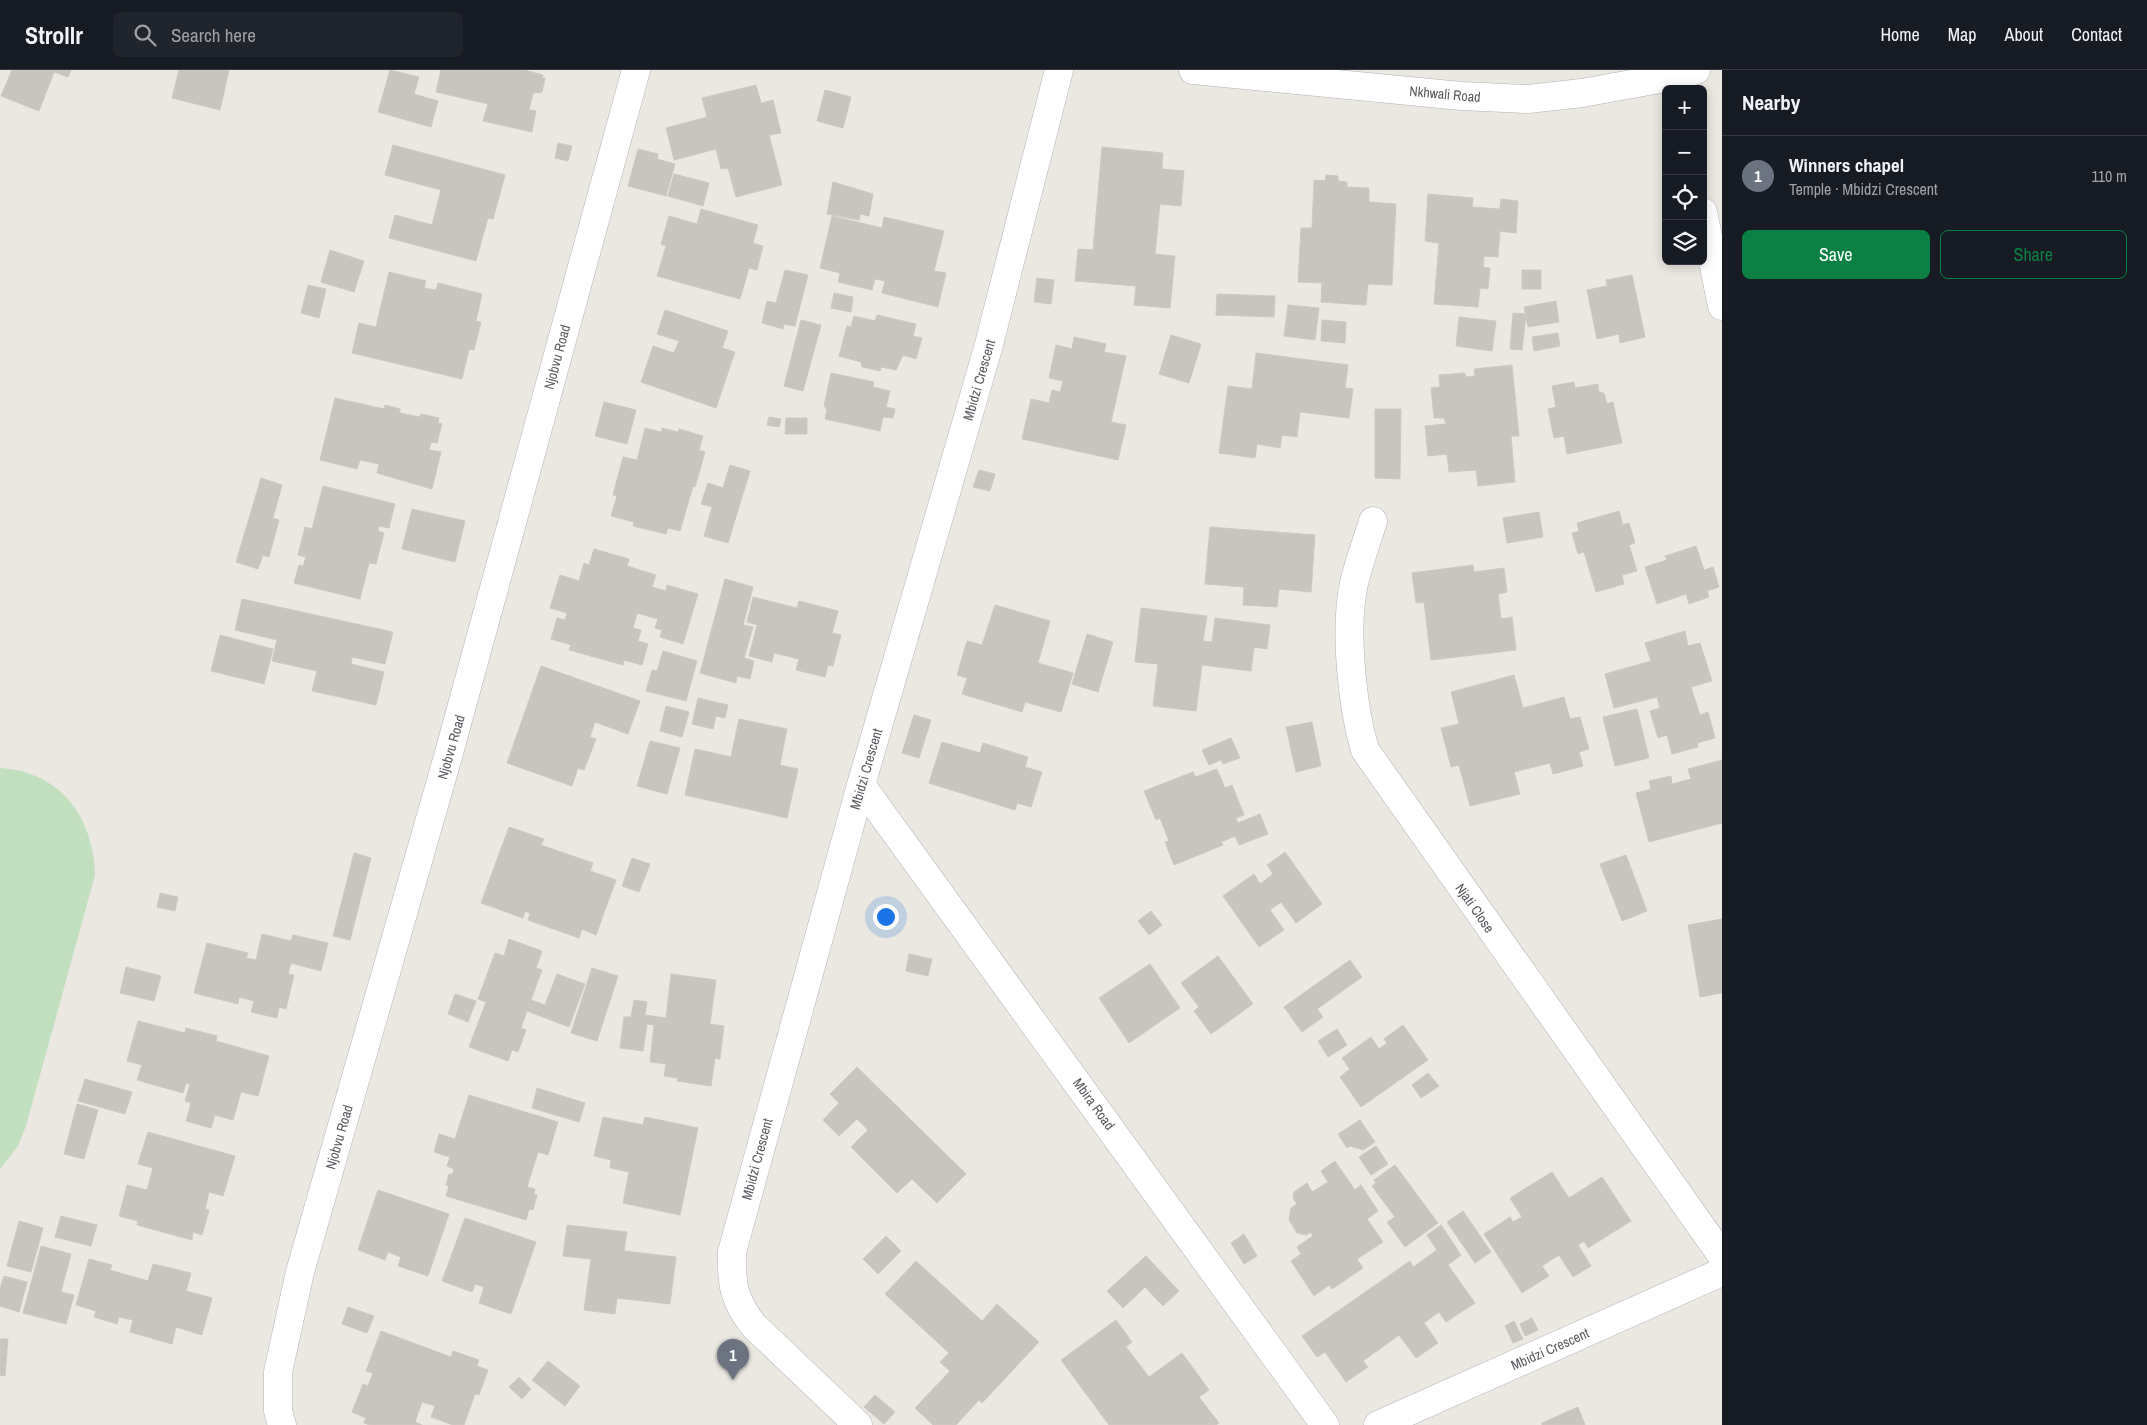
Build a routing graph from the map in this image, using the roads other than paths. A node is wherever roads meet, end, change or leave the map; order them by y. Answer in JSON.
{"nodes":[{"id":1,"x":636,"y":70,"type":"edge"},
{"id":2,"x":1058,"y":70,"type":"edge"},
{"id":3,"x":1193,"y":70,"type":"edge"},
{"id":4,"x":1684,"y":78,"type":"edge"},
{"id":5,"x":1705,"y":220,"type":"edge"},
{"id":6,"x":1722,"y":306,"type":"edge"},
{"id":7,"x":1373,"y":521,"type":"dead end"},
{"id":8,"x":861,"y":785,"type":"junction"},
{"id":9,"x":1722,"y":1256,"type":"edge"},
{"id":10,"x":1722,"y":1272,"type":"edge"},
{"id":11,"x":282,"y":1425,"type":"edge"},
{"id":12,"x":858,"y":1425,"type":"edge"},
{"id":13,"x":1325,"y":1425,"type":"edge"},
{"id":14,"x":1378,"y":1425,"type":"edge"}],
"edges":[{"from":1,"to":11,"type":"street","name":"Njobvu Road"},
{"from":2,"to":8,"type":"street","name":"Mbidzi Crescent"},
{"from":3,"to":4,"type":"street","name":"Nkhwali Road"},
{"from":5,"to":6,"type":"street"},
{"from":7,"to":9,"type":"street","name":"Njati Close"},
{"from":8,"to":12,"type":"street","name":"Mbidzi Crescent"},
{"from":8,"to":13,"type":"street","name":"Mbira Road"},
{"from":10,"to":14,"type":"street","name":"Mbidzi Crescent"}]}
